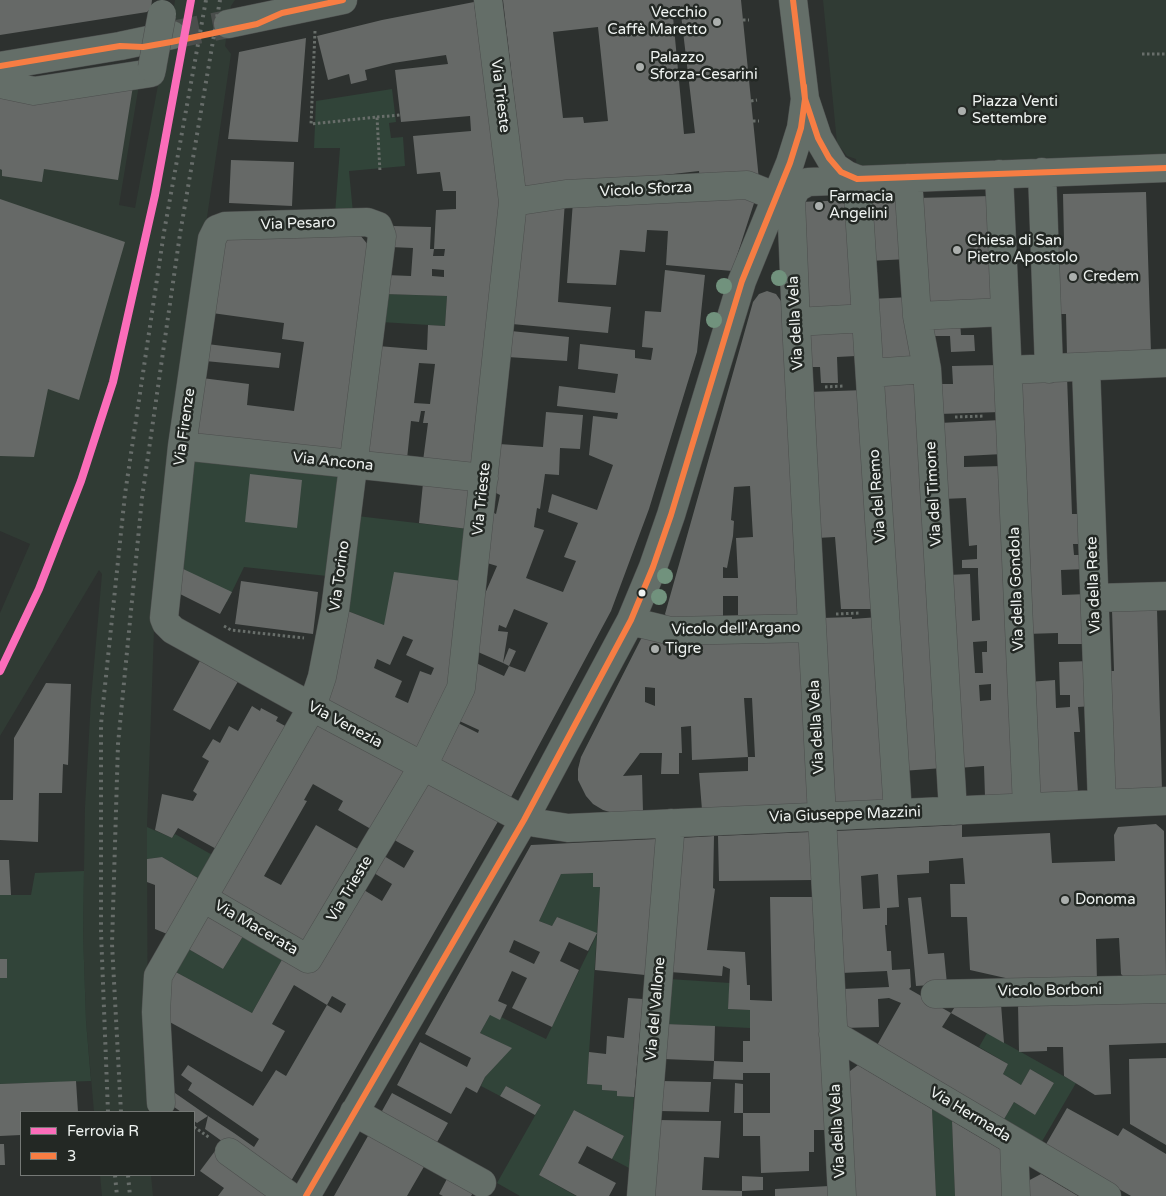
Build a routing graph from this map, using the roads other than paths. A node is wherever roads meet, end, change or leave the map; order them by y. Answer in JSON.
{"nodes":[{"id":1,"x":343,"y":0,"type":"edge"},
{"id":2,"x":488,"y":0,"type":"edge"},
{"id":3,"x":793,"y":0,"type":"edge"},
{"id":4,"x":167,"y":23,"type":"edge"},
{"id":5,"x":228,"y":27,"type":"tunnel mouth"},
{"id":6,"x":0,"y":66,"type":"edge"},
{"id":7,"x":0,"y":84,"type":"edge"},
{"id":8,"x":805,"y":99,"type":"junction"},
{"id":9,"x":1166,"y":168,"type":"edge"},
{"id":10,"x":1042,"y":172,"type":"junction"},
{"id":11,"x":999,"y":174,"type":"junction"},
{"id":12,"x":908,"y":178,"type":"junction"},
{"id":13,"x":857,"y":180,"type":"junction"},
{"id":14,"x":784,"y":200,"type":"junction"},
{"id":15,"x":514,"y":202,"type":"junction"},
{"id":16,"x":378,"y":226,"type":"joint"},
{"id":17,"x":218,"y":229,"type":"joint"},
{"id":18,"x":755,"y":249,"type":"junction"},
{"id":19,"x":793,"y":258,"type":"junction"},
{"id":20,"x":1005,"y":312,"type":"junction"},
{"id":21,"x":917,"y":316,"type":"junction"},
{"id":22,"x":866,"y":318,"type":"junction"},
{"id":23,"x":796,"y":322,"type":"junction"},
{"id":24,"x":1166,"y":363,"type":"edge"},
{"id":25,"x":1086,"y":367,"type":"junction"},
{"id":26,"x":1049,"y":369,"type":"junction"},
{"id":27,"x":927,"y":370,"type":"junction"},
{"id":28,"x":1008,"y":370,"type":"junction"},
{"id":29,"x":870,"y":379,"type":"junction"},
{"id":30,"x":182,"y":446,"type":"junction"},
{"id":31,"x":354,"y":464,"type":"junction"},
{"id":32,"x":484,"y":478,"type":"junction"},
{"id":33,"x":1166,"y":596,"type":"edge"},
{"id":34,"x":1095,"y":598,"type":"junction"},
{"id":35,"x":632,"y":620,"type":"junction"},
{"id":36,"x":812,"y":621,"type":"junction"},
{"id":37,"x":168,"y":626,"type":"joint"},
{"id":38,"x":312,"y":707,"type":"junction"},
{"id":39,"x":423,"y":766,"type":"junction"},
{"id":40,"x":1166,"y":801,"type":"edge"},
{"id":41,"x":1102,"y":804,"type":"junction"},
{"id":42,"x":1027,"y":807,"type":"junction"},
{"id":43,"x":953,"y":811,"type":"junction"},
{"id":44,"x":898,"y":813,"type":"junction"},
{"id":45,"x":822,"y":816,"type":"junction"},
{"id":46,"x":524,"y":820,"type":"junction"},
{"id":47,"x":671,"y":823,"type":"junction"},
{"id":48,"x":202,"y":898,"type":"junction"},
{"id":49,"x":308,"y":959,"type":"joint"},
{"id":50,"x":1166,"y":989,"type":"edge"},
{"id":51,"x":935,"y":994,"type":"dead end"},
{"id":52,"x":833,"y":1034,"type":"junction"},
{"id":53,"x":160,"y":1091,"type":"dead end"},
{"id":54,"x":354,"y":1112,"type":"junction"},
{"id":55,"x":1014,"y":1142,"type":"junction"},
{"id":56,"x":229,"y":1152,"type":"dead end"},
{"id":57,"x":482,"y":1184,"type":"dead end"},
{"id":58,"x":290,"y":1196,"type":"edge"},
{"id":59,"x":306,"y":1196,"type":"edge"},
{"id":60,"x":642,"y":1196,"type":"edge"},
{"id":61,"x":842,"y":1196,"type":"edge"},
{"id":62,"x":1016,"y":1196,"type":"edge"},
{"id":63,"x":1107,"y":1196,"type":"edge"}],
"edges":[{"from":1,"to":5,"type":"street"},
{"from":2,"to":15,"type":"street","name":"Via Trieste"},
{"from":3,"to":8,"type":"street"},
{"from":4,"to":6,"type":"street"},
{"from":4,"to":7,"type":"street","bridge":true},
{"from":8,"to":13,"type":"street"},
{"from":8,"to":14,"type":"street"},
{"from":9,"to":10,"type":"street"},
{"from":10,"to":11,"type":"street"},
{"from":10,"to":26,"type":"street"},
{"from":11,"to":12,"type":"street"},
{"from":11,"to":20,"type":"street","name":"Via della Gondola"},
{"from":12,"to":13,"type":"street"},
{"from":12,"to":21,"type":"street","name":"Via del Timone"},
{"from":13,"to":14,"type":"street"},
{"from":13,"to":22,"type":"street","name":"Via del Remo"},
{"from":14,"to":15,"type":"street","name":"Vicolo Sforza"},
{"from":14,"to":18,"type":"street"},
{"from":14,"to":19,"type":"street","name":"Via della Vela"},
{"from":15,"to":32,"type":"street","name":"Via Trieste"},
{"from":16,"to":17,"type":"street","name":"Via Pesaro"},
{"from":16,"to":31,"type":"street","name":"Via Torino"},
{"from":17,"to":30,"type":"street","name":"Via Firenze"},
{"from":18,"to":19,"type":"street","name":"Via della Vela"},
{"from":18,"to":35,"type":"street"},
{"from":19,"to":23,"type":"street","name":"Via della Vela"},
{"from":20,"to":21,"type":"street"},
{"from":20,"to":28,"type":"street","name":"Via della Gondola"},
{"from":21,"to":27,"type":"street","name":"Via del Timone"},
{"from":22,"to":23,"type":"street"},
{"from":22,"to":29,"type":"street","name":"Via del Remo"},
{"from":23,"to":36,"type":"street","name":"Via della Vela"},
{"from":24,"to":25,"type":"street"},
{"from":25,"to":26,"type":"street"},
{"from":25,"to":34,"type":"street","name":"Via della Rete"},
{"from":26,"to":28,"type":"street"},
{"from":27,"to":29,"type":"street"},
{"from":27,"to":43,"type":"street","name":"Via del Timone"},
{"from":28,"to":42,"type":"street","name":"Via della Gondola"},
{"from":29,"to":44,"type":"street","name":"Via del Remo"},
{"from":30,"to":31,"type":"street","name":"Via Ancona"},
{"from":30,"to":37,"type":"street","name":"Via Firenze"},
{"from":31,"to":32,"type":"street","name":"Via Ancona"},
{"from":31,"to":38,"type":"street","name":"Via Torino"},
{"from":32,"to":39,"type":"street","name":"Via Trieste"},
{"from":33,"to":34,"type":"street"},
{"from":34,"to":41,"type":"street","name":"Via della Rete"},
{"from":35,"to":36,"type":"street","name":"Vicolo dell'Argano"},
{"from":35,"to":46,"type":"street"},
{"from":36,"to":45,"type":"street","name":"Via della Vela"},
{"from":37,"to":38,"type":"street","name":"Via Venezia"},
{"from":38,"to":39,"type":"street","name":"Via Venezia"},
{"from":38,"to":48,"type":"street","name":"Via Torino"},
{"from":39,"to":46,"type":"street","name":"Via Venezia"},
{"from":39,"to":49,"type":"street","name":"Via Trieste"},
{"from":40,"to":41,"type":"street","name":"Via Giuseppe Mazzini"},
{"from":41,"to":42,"type":"street","name":"Via Giuseppe Mazzini"},
{"from":42,"to":43,"type":"street","name":"Via Giuseppe Mazzini"},
{"from":43,"to":44,"type":"street","name":"Via Giuseppe Mazzini"},
{"from":44,"to":45,"type":"street","name":"Via Giuseppe Mazzini"},
{"from":45,"to":47,"type":"street","name":"Via Giuseppe Mazzini"},
{"from":45,"to":52,"type":"street","name":"Via della Vela"},
{"from":46,"to":47,"type":"street","name":"Via Giuseppe Mazzini"},
{"from":46,"to":54,"type":"street"},
{"from":47,"to":60,"type":"street","name":"Via del Vallone"},
{"from":48,"to":49,"type":"street","name":"Via Macerata"},
{"from":48,"to":53,"type":"street","name":"Via Torino"},
{"from":50,"to":51,"type":"street","name":"Vicolo Borboni"},
{"from":52,"to":55,"type":"street","name":"Via Hermada"},
{"from":52,"to":61,"type":"street","name":"Via della Vela"},
{"from":54,"to":57,"type":"street"},
{"from":54,"to":59,"type":"street"},
{"from":55,"to":62,"type":"street"},
{"from":55,"to":63,"type":"street","name":"Via Hermada"},
{"from":56,"to":58,"type":"street"}]}
